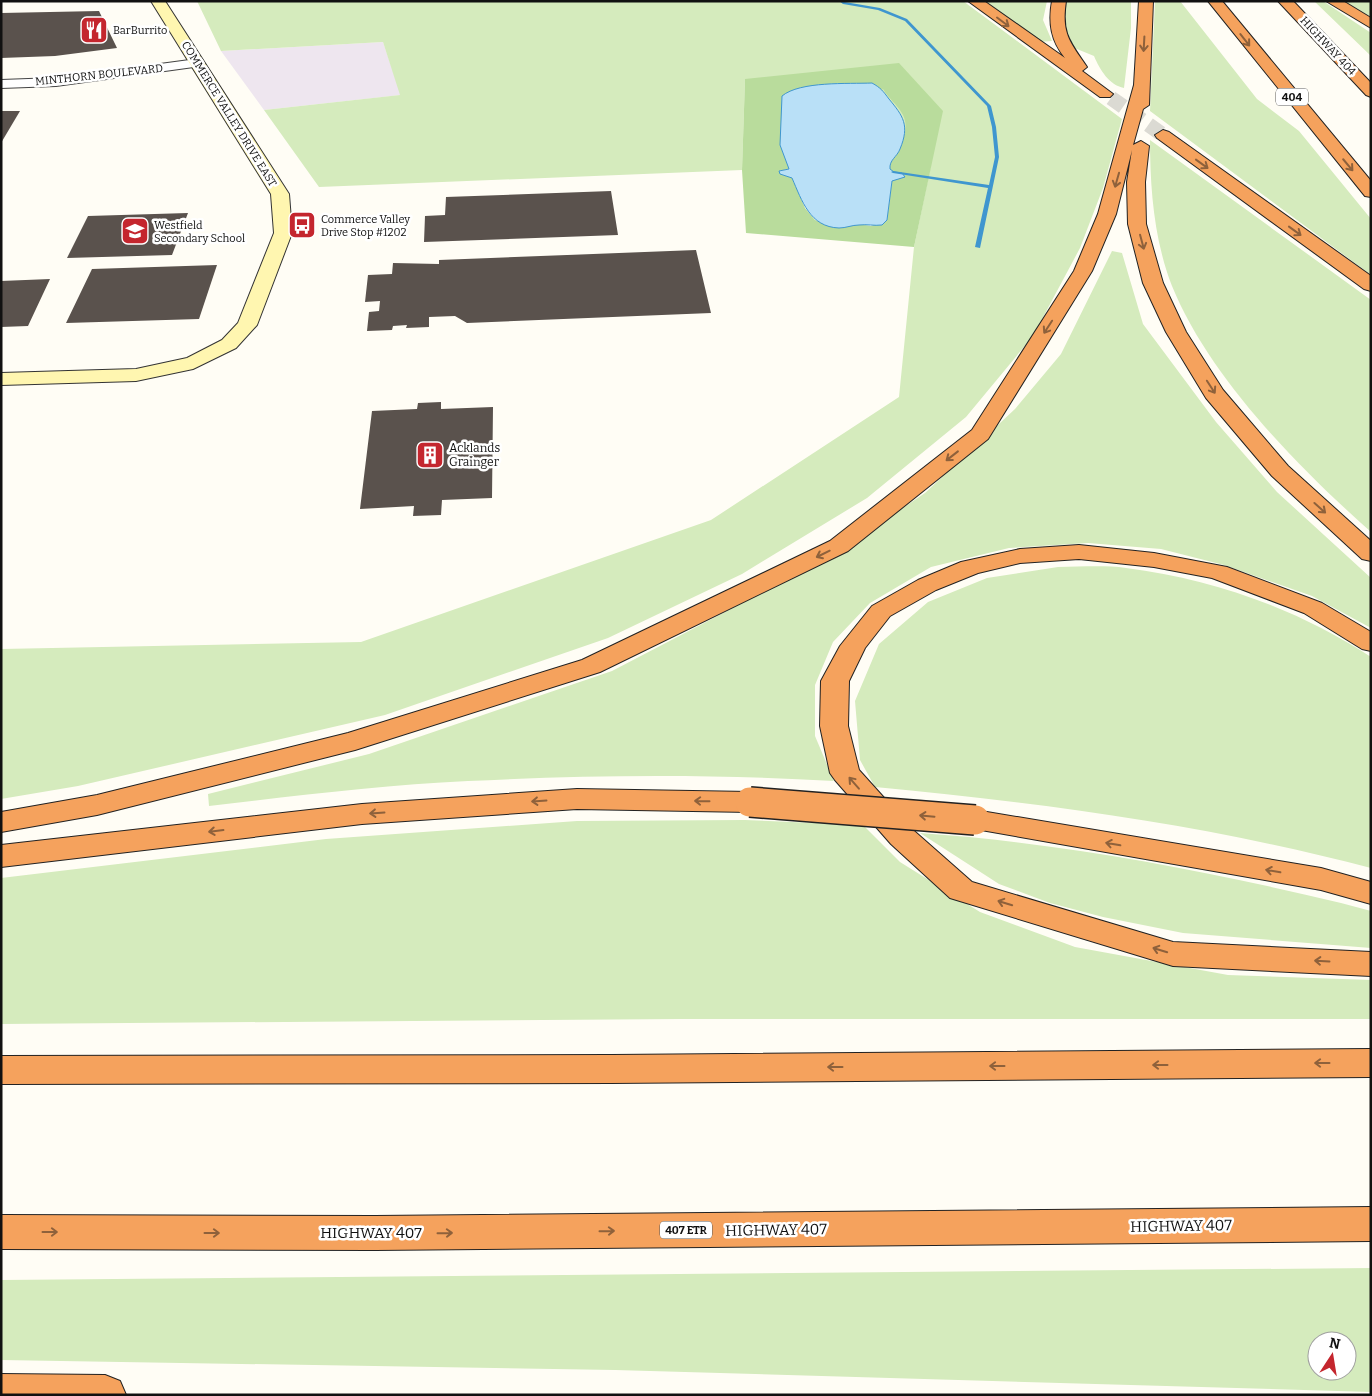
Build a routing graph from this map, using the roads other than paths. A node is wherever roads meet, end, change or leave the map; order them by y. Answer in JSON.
{"nodes":[{"id":1,"x":158,"y":1,"type":"edge"},
{"id":2,"x":975,"y":1,"type":"edge"},
{"id":3,"x":1059,"y":1,"type":"edge"},
{"id":4,"x":1146,"y":1,"type":"edge"},
{"id":5,"x":1215,"y":1,"type":"edge"},
{"id":6,"x":1285,"y":1,"type":"edge"},
{"id":7,"x":1333,"y":1,"type":"edge"},
{"id":8,"x":1371,"y":24,"type":"edge"},
{"id":9,"x":197,"y":63,"type":"junction"},
{"id":10,"x":1,"y":84,"type":"edge"},
{"id":11,"x":1141,"y":86,"type":"junction"},
{"id":12,"x":1371,"y":92,"type":"edge"},
{"id":13,"x":1163,"y":135,"type":"tunnel mouth"},
{"id":14,"x":1371,"y":192,"type":"edge"},
{"id":15,"x":1371,"y":285,"type":"edge"},
{"id":16,"x":1,"y":379,"type":"edge"},
{"id":17,"x":1371,"y":554,"type":"edge"},
{"id":18,"x":1371,"y":643,"type":"edge"},
{"id":19,"x":1,"y":822,"type":"edge"},
{"id":20,"x":1,"y":856,"type":"edge"},
{"id":21,"x":1371,"y":893,"type":"edge"},
{"id":22,"x":1371,"y":964,"type":"edge"},
{"id":23,"x":1371,"y":1063,"type":"edge"},
{"id":24,"x":1,"y":1070,"type":"edge"},
{"id":25,"x":1371,"y":1224,"type":"edge"},
{"id":26,"x":1,"y":1232,"type":"edge"},
{"id":27,"x":1,"y":1394,"type":"edge"},
{"id":28,"x":105,"y":1395,"type":"edge"}],
"edges":[{"from":1,"to":9,"type":"street","name":"COMMERCE VALLEY DRIVE EAST"},
{"from":2,"to":3,"type":"highway","one_way":true},
{"from":4,"to":11,"type":"highway","one_way":true},
{"from":5,"to":14,"type":"highway","number":"404","one_way":true},
{"from":6,"to":12,"type":"highway","name":"HIGHWAY 404"},
{"from":7,"to":8,"type":"highway"},
{"from":9,"to":10,"type":"street","name":"MINTHORN BOULEVARD"},
{"from":9,"to":16,"type":"street","name":"COMMERCE VALLEY DRIVE EAST"},
{"from":11,"to":17,"type":"highway","one_way":true},
{"from":11,"to":19,"type":"highway","one_way":true},
{"from":13,"to":15,"type":"highway","one_way":true},
{"from":22,"to":18,"type":"highway","one_way":true},
{"from":21,"to":20,"type":"highway","one_way":true,"bridge":true},
{"from":23,"to":24,"type":"highway","one_way":true},
{"from":26,"to":25,"type":"highway","name":"HIGHWAY 407","number":"407 ETR","one_way":true},
{"from":27,"to":28,"type":"highway"}]}
